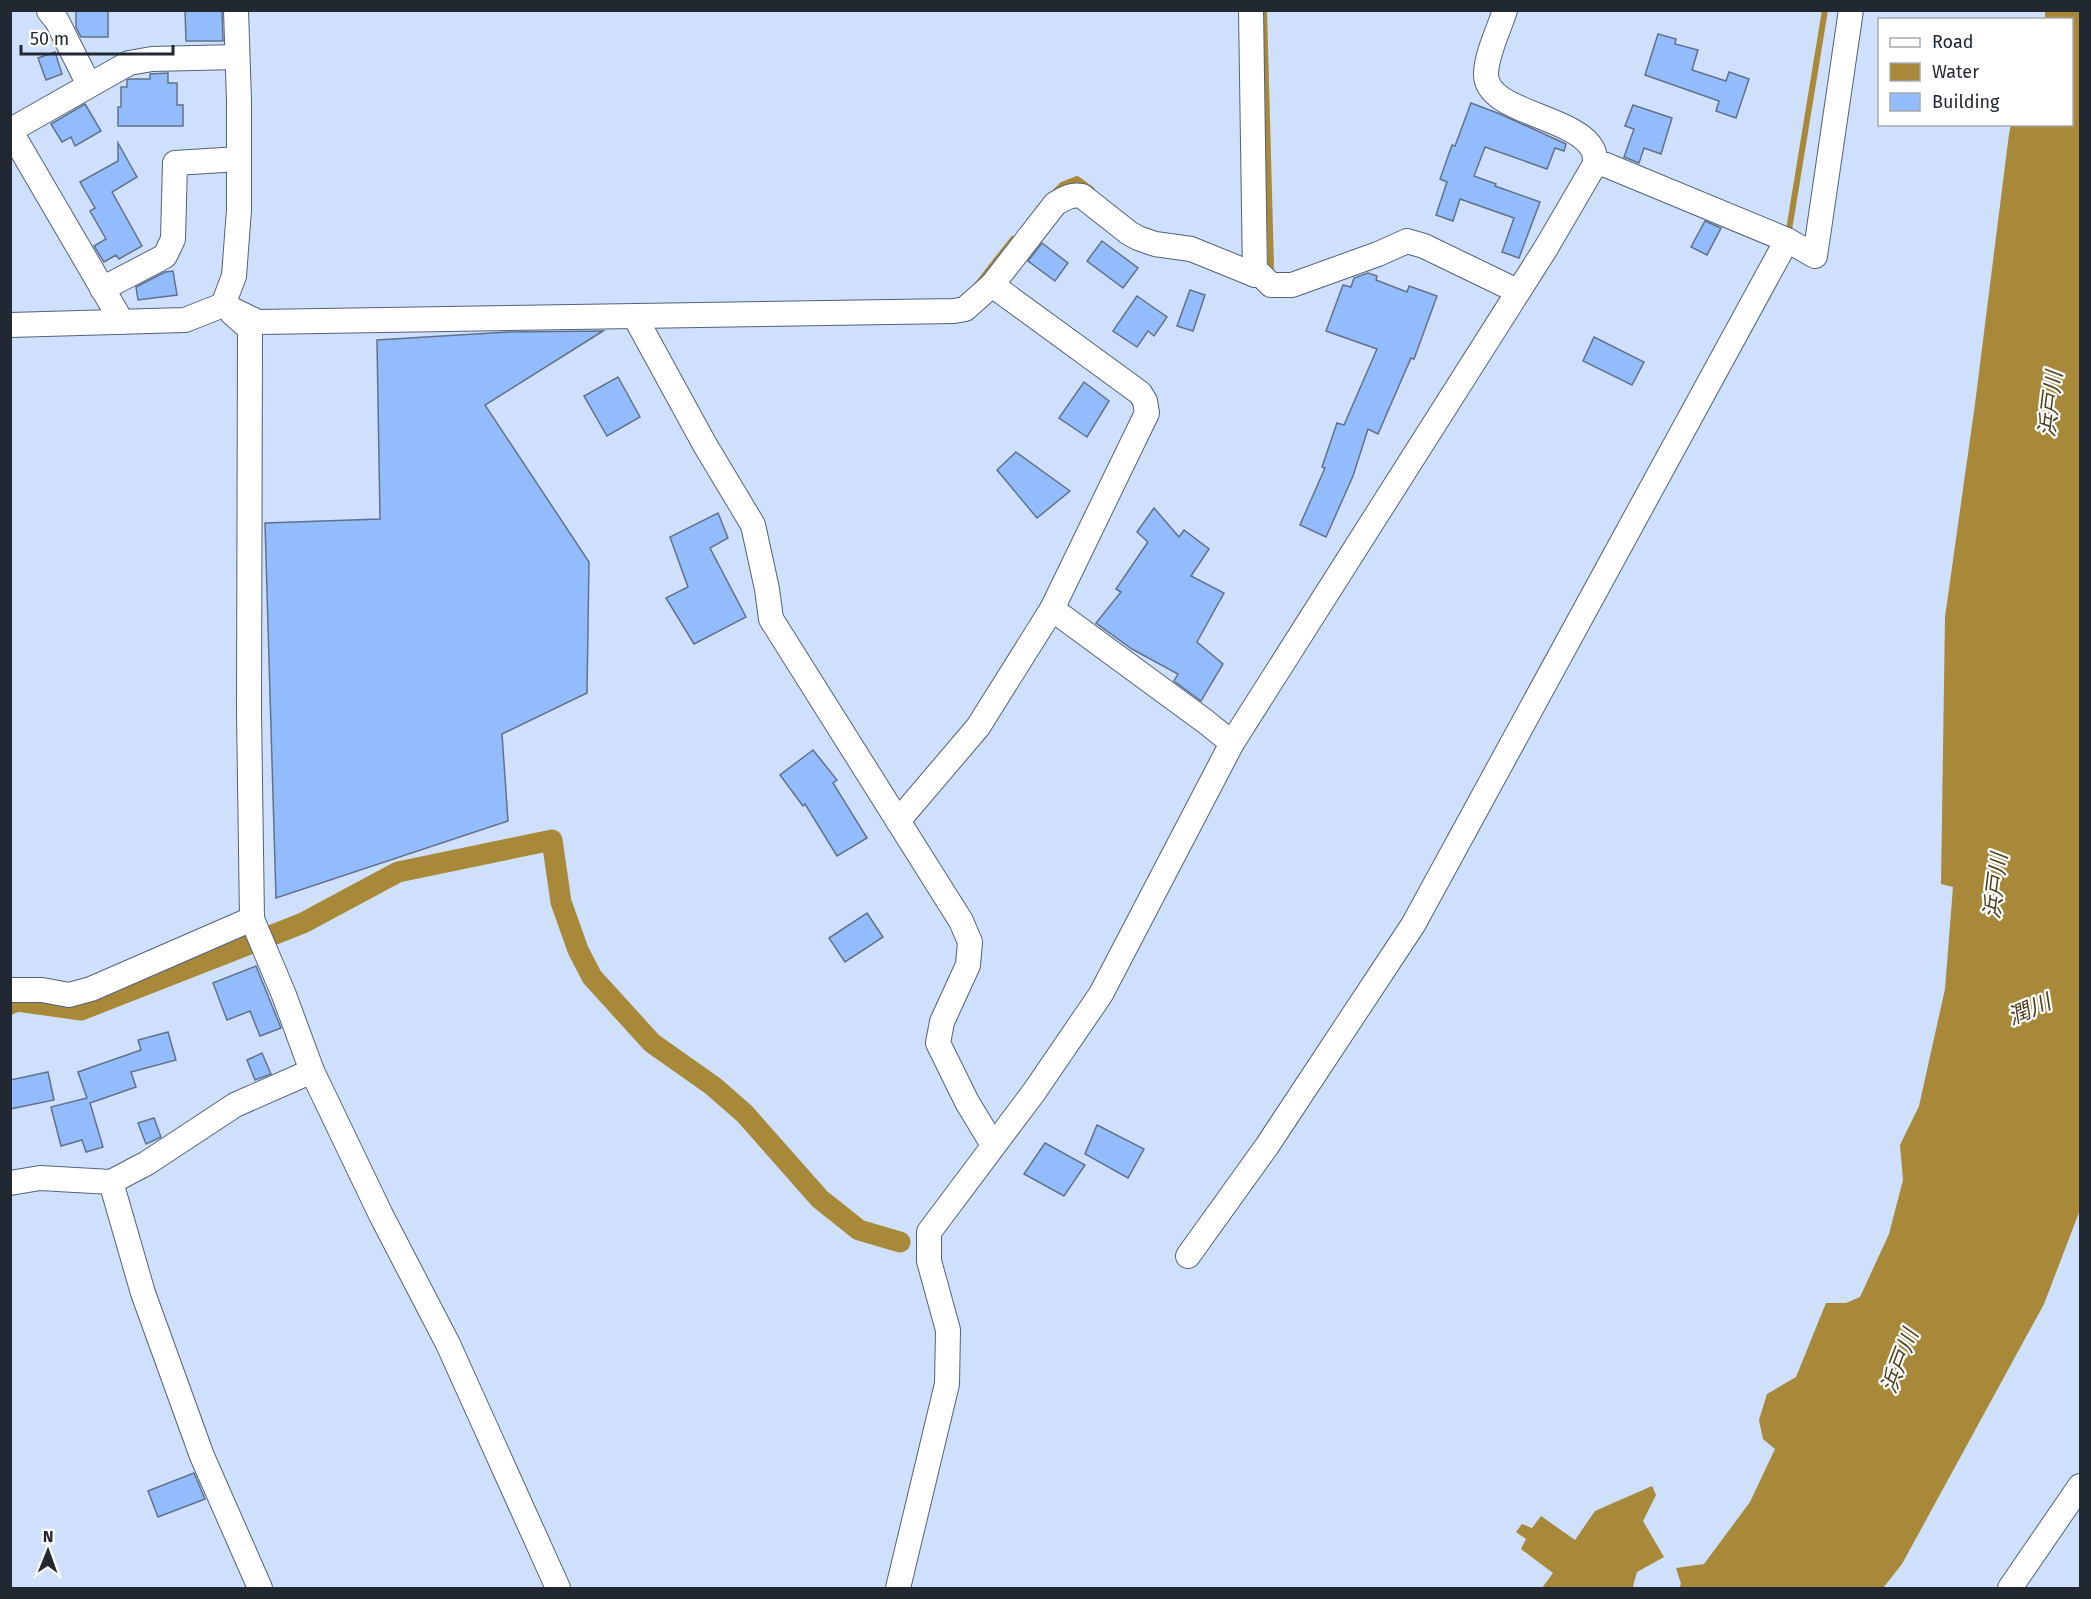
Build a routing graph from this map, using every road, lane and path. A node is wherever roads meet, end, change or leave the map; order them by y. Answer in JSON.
{"nodes":[{"id":1,"x":1251,"y":10,"type":"edge"},
{"id":2,"x":1505,"y":10,"type":"edge"},
{"id":3,"x":1851,"y":10,"type":"edge"},
{"id":4,"x":49,"y":11,"type":"edge"},
{"id":5,"x":236,"y":11,"type":"edge"},
{"id":6,"x":237,"y":57,"type":"junction"},
{"id":7,"x":89,"y":85,"type":"junction"},
{"id":8,"x":11,"y":130,"type":"edge"},
{"id":9,"x":239,"y":159,"type":"junction"},
{"id":10,"x":1595,"y":164,"type":"junction"},
{"id":11,"x":1792,"y":243,"type":"junction"},
{"id":12,"x":1256,"y":275,"type":"junction"},
{"id":13,"x":992,"y":285,"type":"junction"},
{"id":14,"x":102,"y":289,"type":"junction"},
{"id":15,"x":1517,"y":291,"type":"junction"},
{"id":16,"x":223,"y":305,"type":"junction"},
{"id":17,"x":635,"y":317,"type":"junction"},
{"id":18,"x":122,"y":322,"type":"junction"},
{"id":19,"x":10,"y":325,"type":"edge"},
{"id":20,"x":1052,"y":609,"type":"junction"},
{"id":21,"x":1233,"y":743,"type":"junction"},
{"id":22,"x":898,"y":821,"type":"junction"},
{"id":23,"x":258,"y":934,"type":"junction"},
{"id":24,"x":10,"y":990,"type":"edge"},
{"id":25,"x":312,"y":1071,"type":"junction"},
{"id":26,"x":993,"y":1145,"type":"junction"},
{"id":27,"x":111,"y":1182,"type":"junction"},
{"id":28,"x":10,"y":1183,"type":"edge"},
{"id":29,"x":1188,"y":1256,"type":"dead end"},
{"id":30,"x":2080,"y":1486,"type":"edge"},
{"id":31,"x":260,"y":1588,"type":"edge"},
{"id":32,"x":558,"y":1588,"type":"edge"},
{"id":33,"x":898,"y":1588,"type":"edge"},
{"id":34,"x":2010,"y":1588,"type":"edge"}],
"edges":[{"from":1,"to":12,"type":"street"},
{"from":2,"to":10,"type":"street"},
{"from":3,"to":11,"type":"street"},
{"from":4,"to":7,"type":"street"},
{"from":5,"to":6,"type":"street"},
{"from":6,"to":7,"type":"street"},
{"from":6,"to":9,"type":"street"},
{"from":7,"to":8,"type":"street"},
{"from":8,"to":14,"type":"street"},
{"from":9,"to":14,"type":"street"},
{"from":9,"to":16,"type":"street"},
{"from":10,"to":11,"type":"street"},
{"from":10,"to":15,"type":"street"},
{"from":11,"to":29,"type":"street"},
{"from":12,"to":13,"type":"street"},
{"from":12,"to":15,"type":"street"},
{"from":13,"to":17,"type":"street"},
{"from":13,"to":20,"type":"street"},
{"from":14,"to":18,"type":"street"},
{"from":15,"to":21,"type":"street"},
{"from":16,"to":17,"type":"street"},
{"from":16,"to":18,"type":"street"},
{"from":16,"to":23,"type":"street"},
{"from":17,"to":22,"type":"street"},
{"from":18,"to":19,"type":"street"},
{"from":20,"to":21,"type":"street"},
{"from":20,"to":22,"type":"street"},
{"from":21,"to":26,"type":"street"},
{"from":22,"to":26,"type":"street"},
{"from":23,"to":24,"type":"street"},
{"from":23,"to":25,"type":"street"},
{"from":25,"to":27,"type":"street"},
{"from":25,"to":32,"type":"street"},
{"from":26,"to":33,"type":"street"},
{"from":27,"to":28,"type":"street"},
{"from":27,"to":31,"type":"street"},
{"from":30,"to":34,"type":"street"}]}
